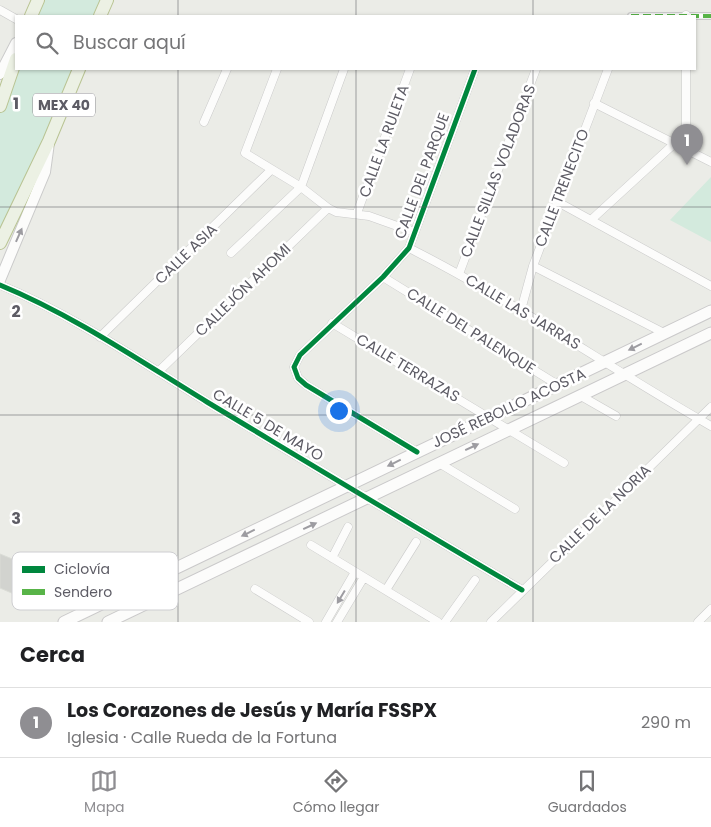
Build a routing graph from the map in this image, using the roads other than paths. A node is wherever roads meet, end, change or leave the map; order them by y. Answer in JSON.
{"nodes":[{"id":1,"x":38,"y":0,"type":"edge"},
{"id":2,"x":107,"y":0,"type":"edge"},
{"id":3,"x":0,"y":10,"type":"edge"},
{"id":4,"x":31,"y":15,"type":"edge"},
{"id":5,"x":100,"y":15,"type":"edge"},
{"id":6,"x":696,"y":16,"type":"edge"},
{"id":7,"x":711,"y":16,"type":"edge"},
{"id":8,"x":15,"y":18,"type":"edge"},
{"id":9,"x":15,"y":45,"type":"edge"},
{"id":10,"x":15,"y":62,"type":"edge"},
{"id":11,"x":78,"y":70,"type":"edge"},
{"id":12,"x":227,"y":70,"type":"edge"},
{"id":13,"x":277,"y":70,"type":"edge"},
{"id":14,"x":344,"y":70,"type":"edge"},
{"id":15,"x":410,"y":70,"type":"edge"},
{"id":16,"x":475,"y":70,"type":"edge"},
{"id":17,"x":536,"y":70,"type":"edge"},
{"id":18,"x":608,"y":70,"type":"edge"},
{"id":19,"x":686,"y":70,"type":"edge"},
{"id":20,"x":0,"y":74,"type":"edge"},
{"id":21,"x":594,"y":103,"type":"junction"},
{"id":22,"x":0,"y":106,"type":"edge"},
{"id":23,"x":204,"y":122,"type":"dead end"},
{"id":24,"x":49,"y":141,"type":"junction"},
{"id":25,"x":675,"y":143,"type":"junction"},
{"id":26,"x":686,"y":149,"type":"junction"},
{"id":27,"x":711,"y":162,"type":"edge"},
{"id":28,"x":271,"y":170,"type":"junction"},
{"id":29,"x":301,"y":187,"type":"junction"},
{"id":30,"x":556,"y":201,"type":"junction"},
{"id":31,"x":328,"y":208,"type":"junction"},
{"id":32,"x":357,"y":213,"type":"junction"},
{"id":33,"x":591,"y":220,"type":"junction"},
{"id":34,"x":414,"y":232,"type":"junction"},
{"id":35,"x":0,"y":244,"type":"edge"},
{"id":36,"x":409,"y":248,"type":"junction"},
{"id":37,"x":231,"y":253,"type":"dead end"},
{"id":38,"x":533,"y":266,"type":"junction"},
{"id":39,"x":460,"y":274,"type":"junction"},
{"id":40,"x":383,"y":277,"type":"junction"},
{"id":41,"x":0,"y":280,"type":"edge"},
{"id":42,"x":0,"y":285,"type":"edge"},
{"id":43,"x":711,"y":286,"type":"edge"},
{"id":44,"x":521,"y":310,"type":"junction"},
{"id":45,"x":711,"y":311,"type":"edge"},
{"id":46,"x":332,"y":323,"type":"junction"},
{"id":47,"x":664,"y":333,"type":"junction"},
{"id":48,"x":711,"y":333,"type":"edge"},
{"id":49,"x":100,"y":337,"type":"junction"},
{"id":50,"x":605,"y":362,"type":"junction"},
{"id":51,"x":158,"y":372,"type":"junction"},
{"id":52,"x":625,"y":374,"type":"junction"},
{"id":53,"x":558,"y":385,"type":"junction"},
{"id":54,"x":581,"y":396,"type":"junction"},
{"id":55,"x":711,"y":407,"type":"edge"},
{"id":56,"x":616,"y":416,"type":"dead end"},
{"id":57,"x":490,"y":417,"type":"junction"},
{"id":58,"x":698,"y":419,"type":"junction"},
{"id":59,"x":711,"y":426,"type":"edge"},
{"id":60,"x":510,"y":430,"type":"junction"},
{"id":61,"x":417,"y":452,"type":"junction"},
{"id":62,"x":439,"y":463,"type":"junction"},
{"id":63,"x":564,"y":463,"type":"dead end"},
{"id":64,"x":346,"y":486,"type":"junction"},
{"id":65,"x":367,"y":499,"type":"junction"},
{"id":66,"x":515,"y":509,"type":"dead end"},
{"id":67,"x":348,"y":527,"type":"dead end"},
{"id":68,"x":416,"y":542,"type":"dead end"},
{"id":69,"x":311,"y":545,"type":"dead end"},
{"id":70,"x":332,"y":558,"type":"junction"},
{"id":71,"x":183,"y":564,"type":"junction"},
{"id":72,"x":178,"y":566,"type":"edge"},
{"id":73,"x":356,"y":572,"type":"junction"},
{"id":74,"x":364,"y":577,"type":"junction"},
{"id":75,"x":475,"y":580,"type":"dead end"},
{"id":76,"x":192,"y":582,"type":"junction"},
{"id":77,"x":178,"y":589,"type":"edge"},
{"id":78,"x":255,"y":589,"type":"dead end"},
{"id":79,"x":386,"y":590,"type":"junction"},
{"id":80,"x":522,"y":590,"type":"junction"},
{"id":81,"x":711,"y":608,"type":"edge"},
{"id":82,"x":89,"y":610,"type":"edge"},
{"id":83,"x":133,"y":610,"type":"edge"},
{"id":84,"x":64,"y":622,"type":"edge"},
{"id":85,"x":108,"y":622,"type":"edge"},
{"id":86,"x":309,"y":622,"type":"edge"},
{"id":87,"x":326,"y":622,"type":"edge"},
{"id":88,"x":337,"y":622,"type":"edge"},
{"id":89,"x":438,"y":622,"type":"edge"},
{"id":90,"x":445,"y":622,"type":"edge"},
{"id":91,"x":491,"y":622,"type":"edge"},
{"id":92,"x":698,"y":622,"type":"edge"}],
"edges":[{"from":1,"to":4,"type":"highway"},
{"from":2,"to":5,"type":"highway"},
{"from":3,"to":8,"type":"street"},
{"from":6,"to":7,"type":"street"},
{"from":9,"to":20,"type":"street"},
{"from":10,"to":22,"type":"highway"},
{"from":11,"to":24,"type":"highway","number":"MEX 40"},
{"from":12,"to":23,"type":"street"},
{"from":13,"to":28,"type":"street"},
{"from":14,"to":29,"type":"street"},
{"from":15,"to":32,"type":"street","name":"CALLE LA RULETA"},
{"from":16,"to":34,"type":"street","name":"CALLE DEL PARQUE"},
{"from":17,"to":39,"type":"street","name":"CALLE SILLAS VOLADORAS"},
{"from":18,"to":21,"type":"street","name":"CALLE TRENECITO"},
{"from":19,"to":26,"type":"street"},
{"from":21,"to":25,"type":"street"},
{"from":21,"to":30,"type":"street","name":"CALLE TRENECITO"},
{"from":24,"to":35,"type":"highway","number":"MEX 40"},
{"from":41,"to":24,"type":"street","one_way":true},
{"from":25,"to":26,"type":"street"},
{"from":25,"to":33,"type":"street"},
{"from":26,"to":27,"type":"street"},
{"from":28,"to":29,"type":"street"},
{"from":28,"to":49,"type":"street","name":"CALLE ASIA"},
{"from":29,"to":31,"type":"street"},
{"from":29,"to":37,"type":"street"},
{"from":30,"to":33,"type":"street"},
{"from":30,"to":38,"type":"street","name":"CALLE TRENECITO"},
{"from":31,"to":32,"type":"street"},
{"from":31,"to":51,"type":"street","name":"CALLEJÓN AHOMI"},
{"from":32,"to":34,"type":"street"},
{"from":33,"to":43,"type":"street"},
{"from":34,"to":36,"type":"street","name":"CALLE DEL PARQUE"},
{"from":36,"to":39,"type":"street","name":"CALLE LAS JARRAS"},
{"from":36,"to":40,"type":"street","name":"CALLE DEL PARQUE"},
{"from":38,"to":44,"type":"street","name":"CALLE TRENECITO"},
{"from":38,"to":47,"type":"street"},
{"from":39,"to":44,"type":"street","name":"CALLE LAS JARRAS"},
{"from":40,"to":46,"type":"street","name":"CALLE DEL PARQUE"},
{"from":40,"to":53,"type":"street","name":"CALLE DEL PALENQUE"},
{"from":42,"to":49,"type":"street","name":"CALLE 5 DE MAYO"},
{"from":44,"to":50,"type":"street","name":"CALLE LAS JARRAS"},
{"from":45,"to":47,"type":"main road","name":"JOSÉ REBOLLO ACOSTA"},
{"from":46,"to":57,"type":"street","name":"CALLE TERRAZAS"},
{"from":46,"to":61,"type":"street","name":"CALLE DEL PARQUE"},
{"from":47,"to":50,"type":"main road","name":"JOSÉ REBOLLO ACOSTA","one_way":true},
{"from":48,"to":52,"type":"main road","name":"JOSÉ REBOLLO ACOSTA"},
{"from":49,"to":51,"type":"street","name":"CALLE 5 DE MAYO"},
{"from":50,"to":52,"type":"street","name":"CALLE LAS JARRAS"},
{"from":50,"to":53,"type":"main road","name":"JOSÉ REBOLLO ACOSTA"},
{"from":51,"to":64,"type":"street","name":"CALLE 5 DE MAYO"},
{"from":52,"to":54,"type":"main road","name":"JOSÉ REBOLLO ACOSTA"},
{"from":52,"to":58,"type":"street","name":"CALLE LAS JARRAS"},
{"from":53,"to":57,"type":"main road","name":"JOSÉ REBOLLO ACOSTA"},
{"from":54,"to":56,"type":"street"},
{"from":54,"to":60,"type":"main road","name":"JOSÉ REBOLLO ACOSTA"},
{"from":55,"to":58,"type":"street","name":"CALLE DE LA NORIA"},
{"from":57,"to":60,"type":"street","name":"CALLE TERRAZAS"},
{"from":57,"to":61,"type":"main road","name":"JOSÉ REBOLLO ACOSTA"},
{"from":58,"to":59,"type":"street","name":"CALLE LAS JARRAS"},
{"from":58,"to":80,"type":"street","name":"CALLE DE LA NORIA"},
{"from":62,"to":60,"type":"main road","name":"JOSÉ REBOLLO ACOSTA","one_way":true},
{"from":60,"to":63,"type":"street","name":"CALLE TERRAZAS"},
{"from":61,"to":64,"type":"main road","name":"JOSÉ REBOLLO ACOSTA","one_way":true},
{"from":62,"to":65,"type":"main road","name":"JOSÉ REBOLLO ACOSTA"},
{"from":62,"to":66,"type":"street"},
{"from":64,"to":65,"type":"street","name":"CALLE 5 DE MAYO"},
{"from":64,"to":71,"type":"main road","name":"JOSÉ REBOLLO ACOSTA","one_way":true},
{"from":76,"to":65,"type":"main road","name":"JOSÉ REBOLLO ACOSTA","one_way":true},
{"from":65,"to":80,"type":"street","name":"CALLE 5 DE MAYO"},
{"from":67,"to":70,"type":"street"},
{"from":68,"to":79,"type":"street"},
{"from":69,"to":70,"type":"street"},
{"from":70,"to":73,"type":"street"},
{"from":71,"to":72,"type":"main road","name":"JOSÉ REBOLLO ACOSTA"},
{"from":71,"to":76,"type":"main road"},
{"from":73,"to":74,"type":"street"},
{"from":73,"to":87,"type":"street","one_way":true},
{"from":74,"to":79,"type":"street"},
{"from":74,"to":88,"type":"street"},
{"from":75,"to":90,"type":"street"},
{"from":76,"to":77,"type":"main road","name":"JOSÉ REBOLLO ACOSTA"},
{"from":78,"to":86,"type":"street"},
{"from":79,"to":89,"type":"street"},
{"from":80,"to":91,"type":"street","name":"CALLE DE LA NORIA"},
{"from":81,"to":92,"type":"street"},
{"from":82,"to":84,"type":"main road","name":"JOSÉ REBOLLO ACOSTA"},
{"from":83,"to":85,"type":"main road","name":"JOSÉ REBOLLO ACOSTA"}]}
